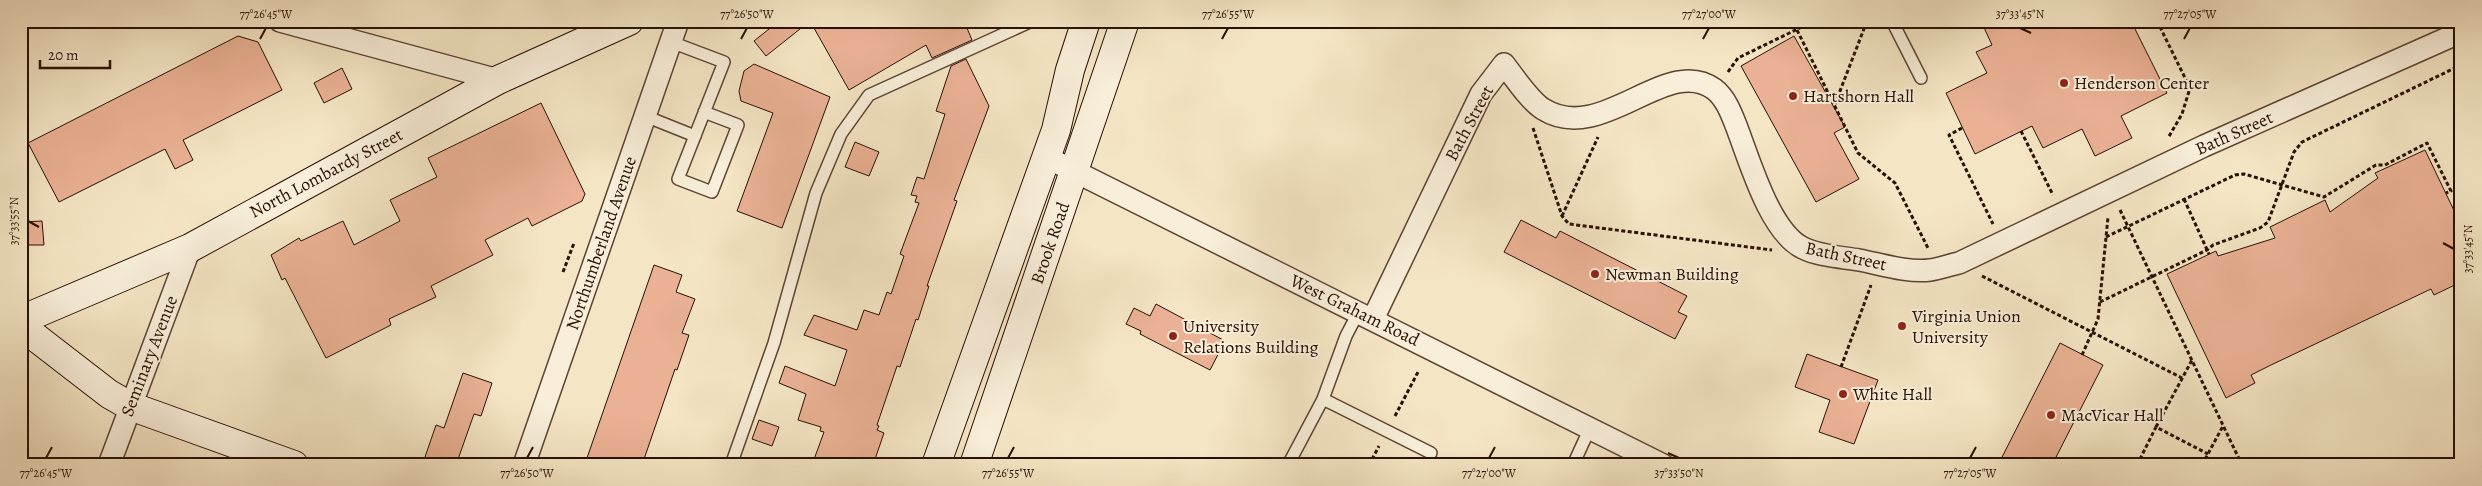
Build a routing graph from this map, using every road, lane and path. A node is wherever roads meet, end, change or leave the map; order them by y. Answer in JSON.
{"nodes":[{"id":1,"x":280,"y":21,"type":"edge"},
{"id":2,"x":629,"y":21,"type":"edge"},
{"id":3,"x":678,"y":21,"type":"edge"},
{"id":4,"x":1032,"y":21,"type":"edge"},
{"id":5,"x":1086,"y":21,"type":"edge"},
{"id":6,"x":1125,"y":21,"type":"edge"},
{"id":7,"x":1814,"y":21,"type":"edge"},
{"id":8,"x":1867,"y":21,"type":"edge"},
{"id":9,"x":1892,"y":21,"type":"edge"},
{"id":10,"x":2157,"y":21,"type":"edge"},
{"id":11,"x":1797,"y":30,"type":"junction"},
{"id":12,"x":2461,"y":32,"type":"edge"},
{"id":13,"x":671,"y":42,"type":"junction"},
{"id":14,"x":2461,"y":65,"type":"edge"},
{"id":15,"x":1921,"y":78,"type":"dead end"},
{"id":16,"x":498,"y":80,"type":"junction"},
{"id":17,"x":1715,"y":89,"type":"junction"},
{"id":18,"x":1834,"y":105,"type":"junction"},
{"id":19,"x":1541,"y":108,"type":"junction"},
{"id":20,"x":704,"y":112,"type":"junction"},
{"id":21,"x":1598,"y":115,"type":"junction"},
{"id":22,"x":645,"y":116,"type":"junction"},
{"id":23,"x":1962,"y":128,"type":"dead end"},
{"id":24,"x":2021,"y":131,"type":"dead end"},
{"id":25,"x":695,"y":136,"type":"junction"},
{"id":26,"x":2163,"y":142,"type":"dead end"},
{"id":27,"x":1046,"y":156,"type":"junction"},
{"id":28,"x":1074,"y":171,"type":"junction"},
{"id":29,"x":2282,"y":185,"type":"junction"},
{"id":30,"x":2062,"y":191,"type":"dead end"},
{"id":31,"x":2446,"y":193,"type":"dead end"},
{"id":32,"x":2054,"y":196,"type":"junction"},
{"id":33,"x":2184,"y":199,"type":"junction"},
{"id":34,"x":2045,"y":200,"type":"dead end"},
{"id":35,"x":2118,"y":206,"type":"dead end"},
{"id":36,"x":2108,"y":213,"type":"dead end"},
{"id":37,"x":1562,"y":216,"type":"junction"},
{"id":38,"x":2002,"y":220,"type":"dead end"},
{"id":39,"x":1993,"y":224,"type":"junction"},
{"id":40,"x":2128,"y":226,"type":"junction"},
{"id":41,"x":1985,"y":228,"type":"dead end"},
{"id":42,"x":2106,"y":237,"type":"junction"},
{"id":43,"x":574,"y":243,"type":"dead end"},
{"id":44,"x":190,"y":248,"type":"junction"},
{"id":45,"x":1778,"y":251,"type":"dead end"},
{"id":46,"x":2208,"y":252,"type":"junction"},
{"id":47,"x":1935,"y":253,"type":"dead end"},
{"id":48,"x":563,"y":272,"type":"dead end"},
{"id":49,"x":1979,"y":274,"type":"dead end"},
{"id":50,"x":2152,"y":277,"type":"junction"},
{"id":51,"x":1871,"y":284,"type":"dead end"},
{"id":52,"x":2100,"y":302,"type":"junction"},
{"id":53,"x":1366,"y":315,"type":"junction"},
{"id":54,"x":21,"y":320,"type":"edge"},
{"id":55,"x":21,"y":326,"type":"edge"},
{"id":56,"x":2094,"y":332,"type":"junction"},
{"id":57,"x":2082,"y":354,"type":"dead end"},
{"id":58,"x":2192,"y":360,"type":"junction"},
{"id":59,"x":1841,"y":366,"type":"dead end"},
{"id":60,"x":1418,"y":372,"type":"dead end"},
{"id":61,"x":2182,"y":378,"type":"junction"},
{"id":62,"x":1323,"y":399,"type":"junction"},
{"id":63,"x":130,"y":406,"type":"junction"},
{"id":64,"x":1393,"y":420,"type":"dead end"},
{"id":65,"x":2223,"y":426,"type":"junction"},
{"id":66,"x":2156,"y":427,"type":"junction"},
{"id":67,"x":1590,"y":428,"type":"junction"},
{"id":68,"x":1381,"y":444,"type":"dead end"},
{"id":69,"x":1430,"y":453,"type":"dead end"},
{"id":70,"x":2208,"y":454,"type":"junction"},
{"id":71,"x":109,"y":465,"type":"edge"},
{"id":72,"x":294,"y":465,"type":"edge"},
{"id":73,"x":524,"y":465,"type":"edge"},
{"id":74,"x":731,"y":465,"type":"edge"},
{"id":75,"x":936,"y":465,"type":"edge"},
{"id":76,"x":974,"y":465,"type":"edge"},
{"id":77,"x":1288,"y":465,"type":"edge"},
{"id":78,"x":1369,"y":465,"type":"edge"},
{"id":79,"x":1573,"y":465,"type":"edge"},
{"id":80,"x":1663,"y":465,"type":"edge"},
{"id":81,"x":2137,"y":465,"type":"edge"},
{"id":82,"x":2202,"y":465,"type":"edge"},
{"id":83,"x":2242,"y":465,"type":"edge"}],
"edges":[{"from":1,"to":16,"type":"street"},
{"from":2,"to":16,"type":"main road","name":"North Lombardy Street"},
{"from":3,"to":13,"type":"street","name":"Northumberland Avenue"},
{"from":4,"to":74,"type":"lane"},
{"from":5,"to":27,"type":"main road","name":"Brook Road"},
{"from":6,"to":28,"type":"main road","name":"Brook Road"},
{"from":7,"to":11,"type":"path"},
{"from":8,"to":18,"type":"path"},
{"from":9,"to":15,"type":"lane"},
{"from":10,"to":26,"type":"path"},
{"from":11,"to":17,"type":"path"},
{"from":11,"to":18,"type":"path"},
{"from":12,"to":17,"type":"street","name":"Bath Street"},
{"from":13,"to":20,"type":"lane"},
{"from":13,"to":22,"type":"street","name":"Northumberland Avenue"},
{"from":14,"to":29,"type":"path"},
{"from":16,"to":44,"type":"main road","name":"North Lombardy Street"},
{"from":17,"to":21,"type":"street","name":"Bath Street"},
{"from":18,"to":47,"type":"path"},
{"from":19,"to":21,"type":"street","name":"Bath Street"},
{"from":19,"to":37,"type":"path"},
{"from":19,"to":53,"type":"street","name":"Bath Street"},
{"from":20,"to":25,"type":"lane"},
{"from":20,"to":25,"type":"lane"},
{"from":21,"to":37,"type":"path"},
{"from":22,"to":25,"type":"lane"},
{"from":22,"to":73,"type":"street","name":"Northumberland Avenue"},
{"from":23,"to":39,"type":"path"},
{"from":24,"to":32,"type":"path"},
{"from":27,"to":28,"type":"street","name":"West Graham Road"},
{"from":27,"to":75,"type":"main road","name":"Brook Road"},
{"from":28,"to":53,"type":"street","name":"West Graham Road"},
{"from":28,"to":76,"type":"main road","name":"Brook Road"},
{"from":29,"to":31,"type":"path"},
{"from":29,"to":33,"type":"path"},
{"from":29,"to":46,"type":"path"},
{"from":30,"to":32,"type":"path"},
{"from":32,"to":34,"type":"path"},
{"from":33,"to":40,"type":"path"},
{"from":33,"to":46,"type":"path"},
{"from":35,"to":40,"type":"path"},
{"from":36,"to":42,"type":"path"},
{"from":37,"to":45,"type":"path"},
{"from":38,"to":39,"type":"path"},
{"from":39,"to":41,"type":"path"},
{"from":40,"to":42,"type":"path"},
{"from":40,"to":50,"type":"path"},
{"from":42,"to":52,"type":"path"},
{"from":43,"to":48,"type":"path"},
{"from":44,"to":54,"type":"main road","name":"North Lombardy Street"},
{"from":44,"to":63,"type":"street","name":"Seminary Avenue"},
{"from":46,"to":50,"type":"path"},
{"from":49,"to":56,"type":"path"},
{"from":50,"to":52,"type":"path"},
{"from":50,"to":58,"type":"path"},
{"from":51,"to":59,"type":"path"},
{"from":52,"to":56,"type":"path"},
{"from":53,"to":62,"type":"lane"},
{"from":53,"to":67,"type":"street","name":"West Graham Road"},
{"from":55,"to":63,"type":"main road"},
{"from":56,"to":57,"type":"path"},
{"from":56,"to":61,"type":"path"},
{"from":58,"to":61,"type":"path"},
{"from":58,"to":65,"type":"path"},
{"from":60,"to":64,"type":"path"},
{"from":61,"to":66,"type":"path"},
{"from":62,"to":69,"type":"lane"},
{"from":62,"to":77,"type":"lane"},
{"from":63,"to":71,"type":"street","name":"Seminary Avenue"},
{"from":63,"to":72,"type":"main road"},
{"from":65,"to":70,"type":"path"},
{"from":65,"to":83,"type":"path"},
{"from":66,"to":70,"type":"path"},
{"from":66,"to":81,"type":"path"},
{"from":67,"to":79,"type":"lane"},
{"from":67,"to":80,"type":"street","name":"West Graham Road"},
{"from":68,"to":78,"type":"path"},
{"from":70,"to":82,"type":"path"}]}
